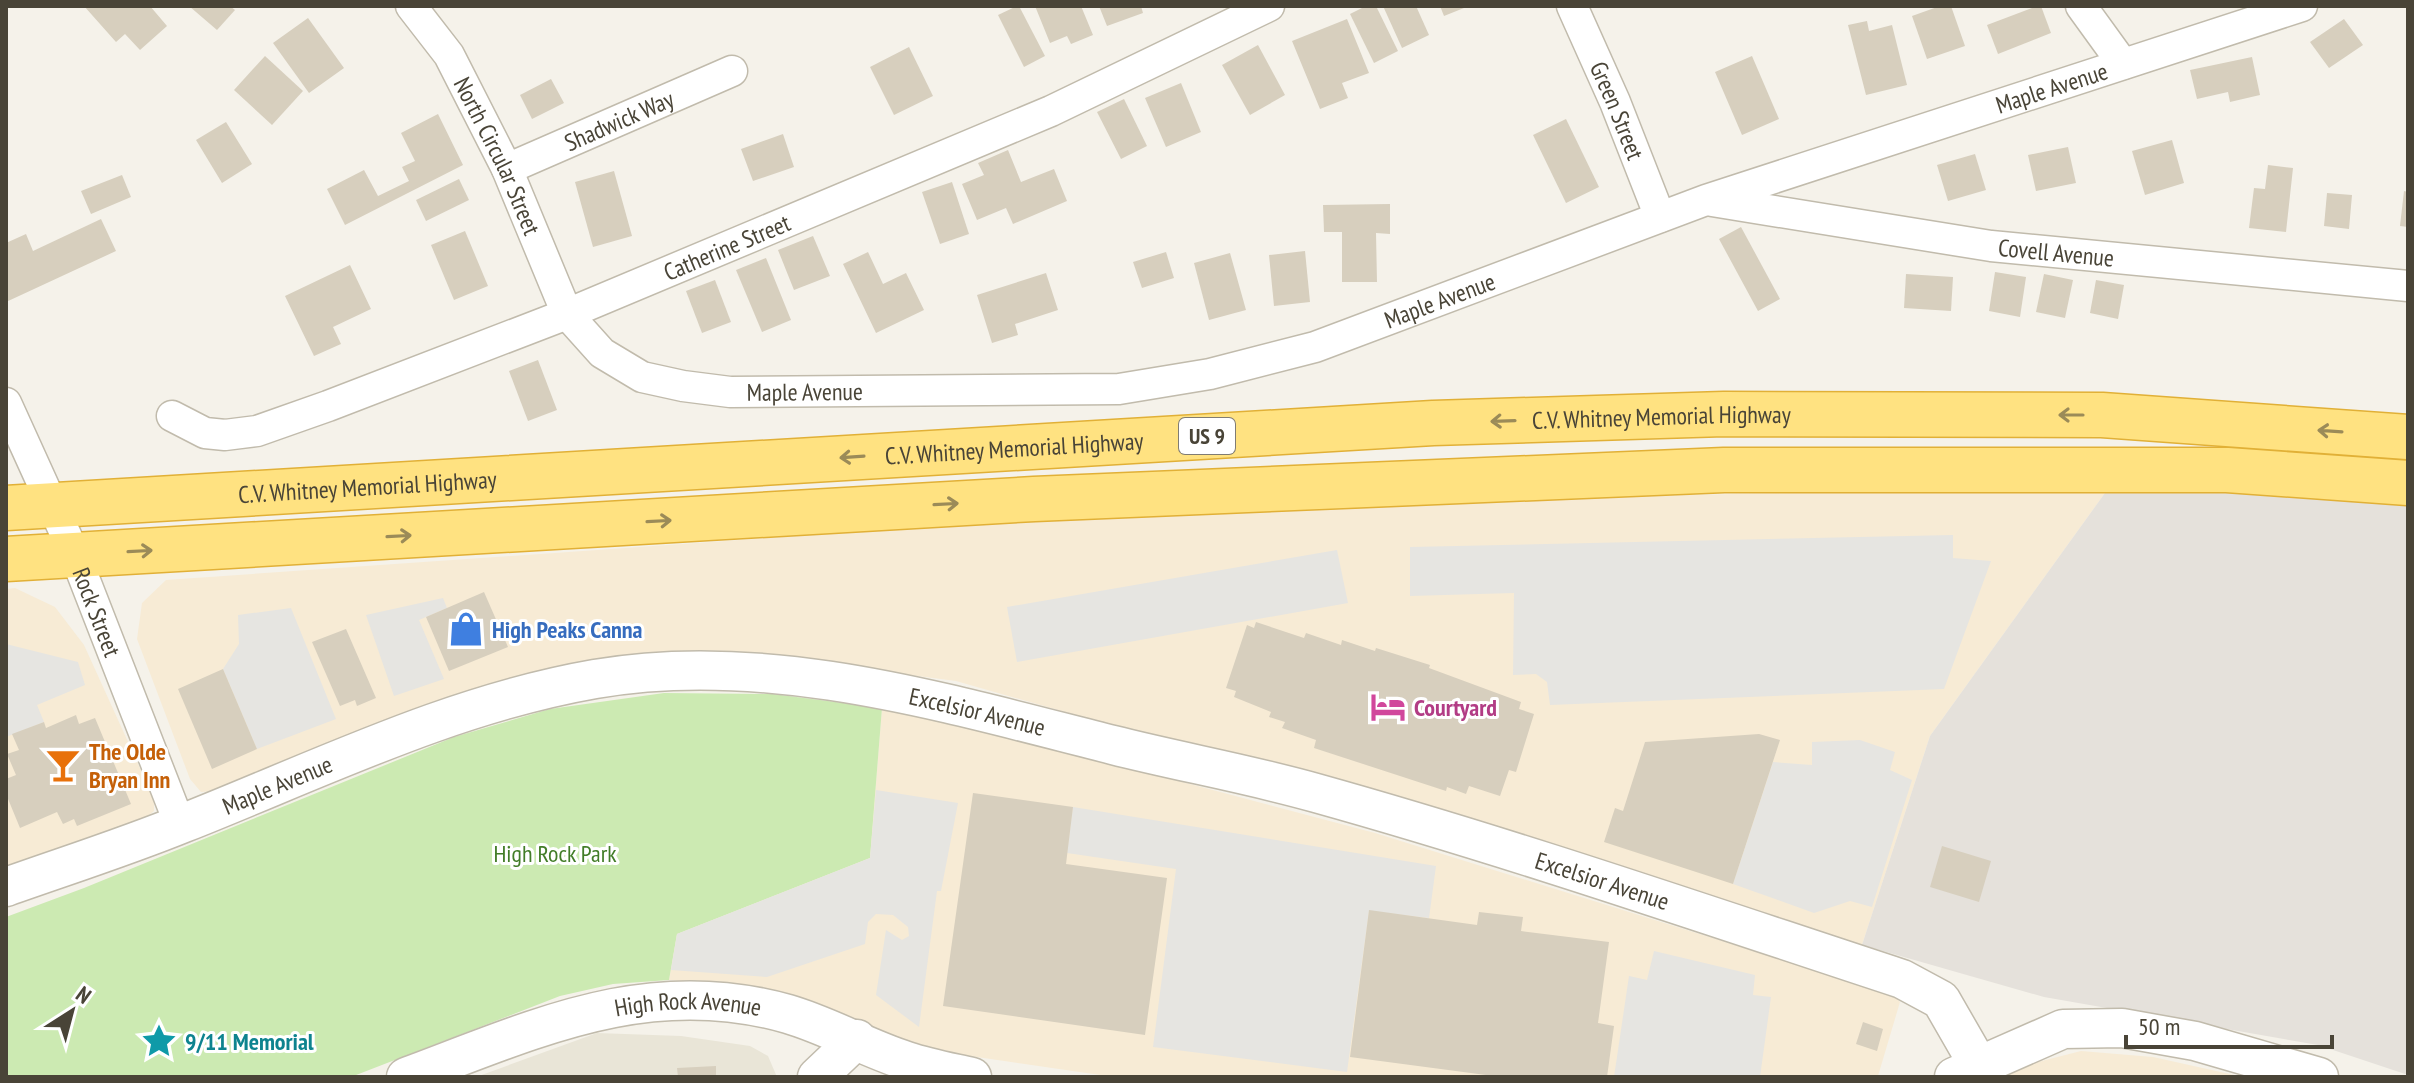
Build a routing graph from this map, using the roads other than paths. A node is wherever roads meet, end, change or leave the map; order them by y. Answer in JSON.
{"nodes":[{"id":1,"x":411,"y":6,"type":"edge"},
{"id":2,"x":1269,"y":6,"type":"edge"},
{"id":3,"x":1572,"y":6,"type":"edge"},
{"id":4,"x":2081,"y":6,"type":"edge"},
{"id":5,"x":2302,"y":6,"type":"edge"},
{"id":6,"x":2123,"y":64,"type":"junction"},
{"id":7,"x":732,"y":71,"type":"dead end"},
{"id":8,"x":507,"y":169,"type":"junction"},
{"id":9,"x":1706,"y":200,"type":"junction"},
{"id":10,"x":1660,"y":217,"type":"junction"},
{"id":11,"x":2408,"y":286,"type":"edge"},
{"id":12,"x":567,"y":314,"type":"junction"},
{"id":13,"x":6,"y":403,"type":"edge"},
{"id":14,"x":172,"y":416,"type":"dead end"},
{"id":15,"x":2408,"y":437,"type":"edge"},
{"id":16,"x":2408,"y":483,"type":"edge"},
{"id":17,"x":53,"y":505,"type":"junction"},
{"id":18,"x":6,"y":508,"type":"edge"},
{"id":19,"x":75,"y":555,"type":"junction"},
{"id":20,"x":6,"y":559,"type":"edge"},
{"id":21,"x":838,"y":683,"type":"joint"},
{"id":22,"x":180,"y":825,"type":"junction"},
{"id":23,"x":6,"y":887,"type":"edge"},
{"id":24,"x":857,"y":1039,"type":"junction"},
{"id":25,"x":904,"y":1069,"type":"edge"},
{"id":26,"x":1966,"y":1072,"type":"edge"},
{"id":27,"x":406,"y":1077,"type":"edge"},
{"id":28,"x":817,"y":1077,"type":"edge"},
{"id":29,"x":972,"y":1077,"type":"edge"},
{"id":30,"x":2319,"y":1077,"type":"edge"}],
"edges":[{"from":1,"to":8,"type":"street","name":"North Circular Street"},
{"from":2,"to":12,"type":"street","name":"Catherine Street"},
{"from":3,"to":10,"type":"street","name":"Green Street"},
{"from":4,"to":6,"type":"street"},
{"from":5,"to":6,"type":"street","name":"Maple Avenue"},
{"from":6,"to":9,"type":"street","name":"Maple Avenue"},
{"from":7,"to":8,"type":"street","name":"Shadwick Way"},
{"from":8,"to":12,"type":"street","name":"North Circular Street"},
{"from":9,"to":10,"type":"street","name":"Maple Avenue"},
{"from":9,"to":11,"type":"street","name":"Covell Avenue"},
{"from":10,"to":12,"type":"street","name":"Maple Avenue"},
{"from":12,"to":14,"type":"street","name":"Catherine Street"},
{"from":13,"to":17,"type":"street","name":"Rock Street"},
{"from":15,"to":17,"type":"highway","name":"C.V. Whitney Memorial Highway","number":"US 9","one_way":true},
{"from":19,"to":16,"type":"highway","name":"C.V. Whitney Memorial Highway","one_way":true},
{"from":17,"to":18,"type":"highway","name":"C.V. Whitney Memorial Highway","number":"US 9"},
{"from":17,"to":19,"type":"street","name":"Rock Street"},
{"from":19,"to":20,"type":"highway","name":"C.V. Whitney Memorial Highway"},
{"from":19,"to":22,"type":"street","name":"Rock Street"},
{"from":21,"to":22,"type":"street","name":"Maple Avenue"},
{"from":21,"to":26,"type":"street","name":"Excelsior Avenue"},
{"from":22,"to":23,"type":"street","name":"Maple Avenue"},
{"from":24,"to":25,"type":"street","name":"High Rock Avenue"},
{"from":24,"to":27,"type":"street","name":"High Rock Avenue"},
{"from":24,"to":28,"type":"street"},
{"from":25,"to":29,"type":"street","name":"High Rock Avenue"},
{"from":26,"to":30,"type":"street","name":"Excelsior Avenue"}]}
